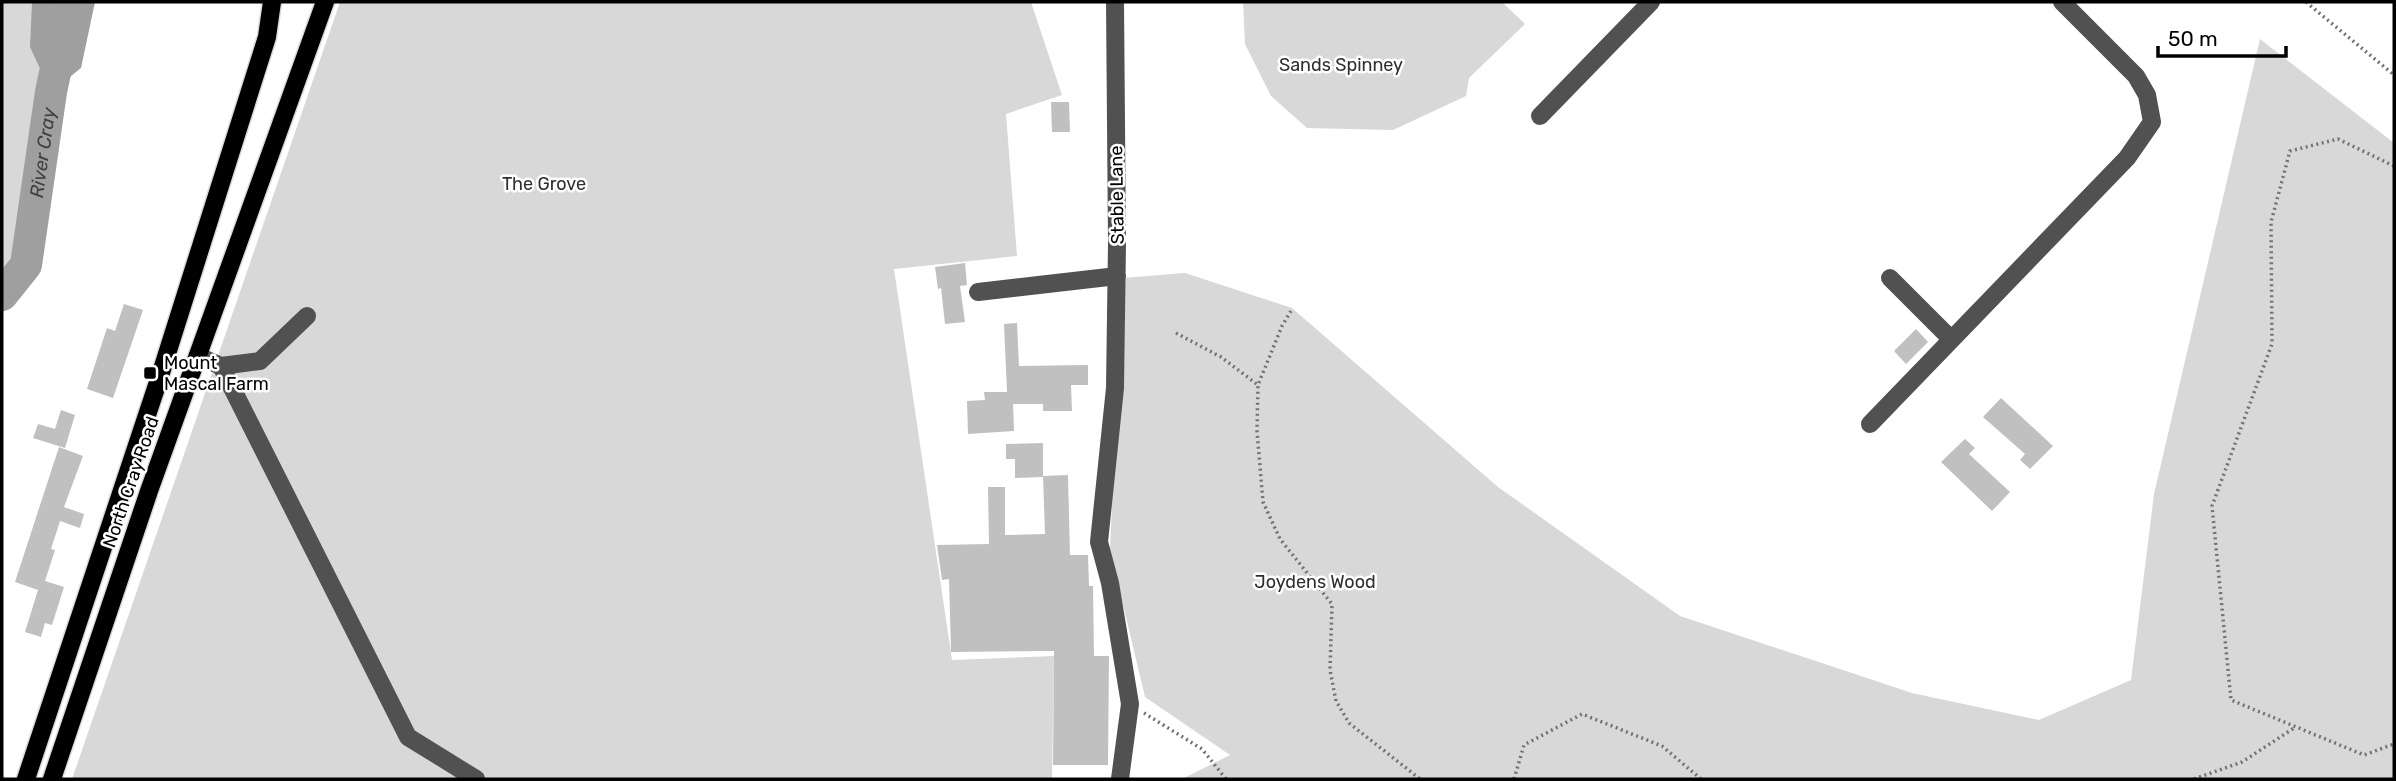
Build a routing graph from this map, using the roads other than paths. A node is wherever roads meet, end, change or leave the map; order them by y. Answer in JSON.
{"nodes":[{"id":1,"x":272,"y":2,"type":"edge"},
{"id":2,"x":324,"y":2,"type":"edge"},
{"id":3,"x":334,"y":2,"type":"edge"},
{"id":4,"x":1115,"y":2,"type":"edge"},
{"id":5,"x":1651,"y":2,"type":"edge"},
{"id":6,"x":2062,"y":2,"type":"edge"},
{"id":7,"x":307,"y":51,"type":"junction"},
{"id":8,"x":1540,"y":116,"type":"dead end"},
{"id":9,"x":1117,"y":276,"type":"junction"},
{"id":10,"x":1890,"y":278,"type":"dead end"},
{"id":11,"x":978,"y":292,"type":"dead end"},
{"id":12,"x":307,"y":316,"type":"dead end"},
{"id":13,"x":1951,"y":339,"type":"junction"},
{"id":14,"x":198,"y":356,"type":"junction"},
{"id":15,"x":221,"y":366,"type":"junction"},
{"id":16,"x":1870,"y":424,"type":"dead end"},
{"id":17,"x":26,"y":779,"type":"edge"},
{"id":18,"x":52,"y":779,"type":"edge"},
{"id":19,"x":476,"y":779,"type":"edge"},
{"id":20,"x":1120,"y":779,"type":"edge"}],
"edges":[{"from":1,"to":17,"type":"main road","name":"North Cray Road"},
{"from":2,"to":7,"type":"main road","name":"North Cray Road"},
{"from":3,"to":7,"type":"street"},
{"from":4,"to":9,"type":"street","name":"Stable Lane"},
{"from":5,"to":8,"type":"street"},
{"from":6,"to":13,"type":"street"},
{"from":7,"to":14,"type":"main road","name":"North Cray Road"},
{"from":9,"to":11,"type":"street"},
{"from":9,"to":20,"type":"street","name":"Stable Lane"},
{"from":10,"to":13,"type":"street"},
{"from":12,"to":15,"type":"street"},
{"from":13,"to":16,"type":"street"},
{"from":14,"to":15,"type":"street"},
{"from":14,"to":18,"type":"main road","name":"North Cray Road"},
{"from":15,"to":19,"type":"street"}]}
